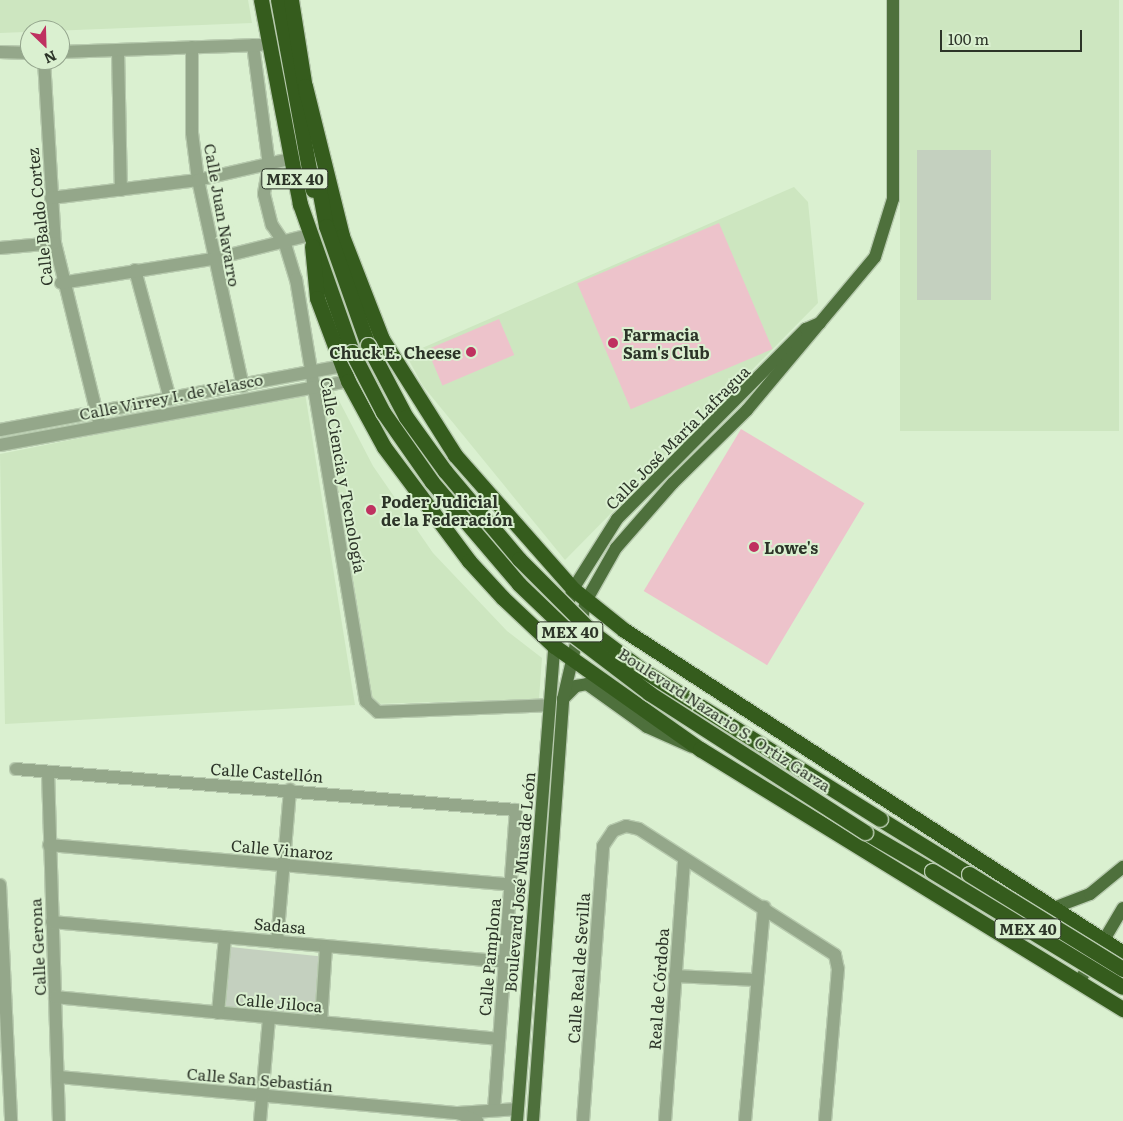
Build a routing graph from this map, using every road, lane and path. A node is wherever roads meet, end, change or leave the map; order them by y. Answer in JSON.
{"nodes":[{"id":1,"x":261,"y":0,"type":"edge"},
{"id":2,"x":278,"y":0,"type":"edge"},
{"id":3,"x":291,"y":0,"type":"edge"},
{"id":4,"x":893,"y":0,"type":"edge"},
{"id":5,"x":254,"y":45,"type":"junction"},
{"id":6,"x":270,"y":45,"type":"junction"},
{"id":7,"x":192,"y":47,"type":"junction"},
{"id":8,"x":118,"y":50,"type":"junction"},
{"id":9,"x":0,"y":52,"type":"edge"},
{"id":10,"x":70,"y":52,"type":"edge"},
{"id":11,"x":20,"y":53,"type":"edge"},
{"id":12,"x":45,"y":70,"type":"edge"},
{"id":13,"x":306,"y":86,"type":"junction"},
{"id":14,"x":290,"y":160,"type":"junction"},
{"id":15,"x":269,"y":165,"type":"junction"},
{"id":16,"x":198,"y":180,"type":"junction"},
{"id":17,"x":121,"y":190,"type":"junction"},
{"id":18,"x":51,"y":198,"type":"junction"},
{"id":19,"x":326,"y":226,"type":"junction"},
{"id":20,"x":310,"y":241,"type":"junction"},
{"id":21,"x":55,"y":243,"type":"junction"},
{"id":22,"x":285,"y":244,"type":"junction"},
{"id":23,"x":0,"y":248,"type":"edge"},
{"id":24,"x":212,"y":259,"type":"junction"},
{"id":25,"x":135,"y":270,"type":"junction"},
{"id":26,"x":61,"y":283,"type":"junction"},
{"id":27,"x":820,"y":323,"type":"junction"},
{"id":28,"x":342,"y":366,"type":"junction"},
{"id":29,"x":310,"y":380,"type":"junction"},
{"id":30,"x":348,"y":381,"type":"junction"},
{"id":31,"x":243,"y":386,"type":"junction"},
{"id":32,"x":170,"y":399,"type":"junction"},
{"id":33,"x":96,"y":412,"type":"junction"},
{"id":34,"x":100,"y":426,"type":"junction"},
{"id":35,"x":0,"y":430,"type":"edge"},
{"id":36,"x":0,"y":445,"type":"edge"},
{"id":37,"x":673,"y":483,"type":"junction"},
{"id":38,"x":637,"y":498,"type":"junction"},
{"id":39,"x":555,"y":568,"type":"junction"},
{"id":40,"x":573,"y":589,"type":"junction"},
{"id":41,"x":503,"y":598,"type":"junction"},
{"id":42,"x":586,"y":601,"type":"junction"},
{"id":43,"x":624,"y":630,"type":"junction"},
{"id":44,"x":554,"y":646,"type":"junction"},
{"id":45,"x":570,"y":658,"type":"junction"},
{"id":46,"x":608,"y":681,"type":"junction"},
{"id":47,"x":563,"y":699,"type":"junction"},
{"id":48,"x":549,"y":705,"type":"junction"},
{"id":49,"x":700,"y":749,"type":"junction"},
{"id":50,"x":16,"y":769,"type":"dead end"},
{"id":51,"x":48,"y":772,"type":"junction"},
{"id":52,"x":865,"y":784,"type":"junction"},
{"id":53,"x":290,"y":790,"type":"junction"},
{"id":54,"x":516,"y":810,"type":"joint"},
{"id":55,"x":870,"y":836,"type":"junction"},
{"id":56,"x":914,"y":841,"type":"junction"},
{"id":57,"x":49,"y":845,"type":"junction"},
{"id":58,"x":684,"y":860,"type":"junction"},
{"id":59,"x":283,"y":865,"type":"junction"},
{"id":60,"x":1123,"y":866,"type":"edge"},
{"id":61,"x":904,"y":875,"type":"junction"},
{"id":62,"x":0,"y":885,"type":"edge"},
{"id":63,"x":512,"y":885,"type":"junction"},
{"id":64,"x":764,"y":907,"type":"junction"},
{"id":65,"x":1056,"y":907,"type":"junction"},
{"id":66,"x":1123,"y":908,"type":"edge"},
{"id":67,"x":52,"y":922,"type":"junction"},
{"id":68,"x":225,"y":937,"type":"junction"},
{"id":69,"x":277,"y":942,"type":"junction"},
{"id":70,"x":1105,"y":942,"type":"junction"},
{"id":71,"x":326,"y":946,"type":"junction"},
{"id":72,"x":1,"y":948,"type":"edge"},
{"id":73,"x":1123,"y":953,"type":"edge"},
{"id":74,"x":505,"y":962,"type":"junction"},
{"id":75,"x":1123,"y":969,"type":"edge"},
{"id":76,"x":675,"y":976,"type":"junction"},
{"id":77,"x":756,"y":980,"type":"junction"},
{"id":78,"x":1079,"y":982,"type":"junction"},
{"id":79,"x":1123,"y":987,"type":"edge"},
{"id":80,"x":56,"y":997,"type":"junction"},
{"id":81,"x":1123,"y":1009,"type":"edge"},
{"id":82,"x":218,"y":1013,"type":"junction"},
{"id":83,"x":269,"y":1018,"type":"junction"},
{"id":84,"x":3,"y":1019,"type":"edge"},
{"id":85,"x":321,"y":1022,"type":"junction"},
{"id":86,"x":499,"y":1040,"type":"junction"},
{"id":87,"x":58,"y":1077,"type":"junction"},
{"id":88,"x":6,"y":1092,"type":"edge"},
{"id":89,"x":262,"y":1095,"type":"junction"},
{"id":90,"x":494,"y":1108,"type":"junction"},
{"id":91,"x":458,"y":1113,"type":"junction"},
{"id":92,"x":517,"y":1115,"type":"edge"},
{"id":93,"x":11,"y":1121,"type":"edge"},
{"id":94,"x":59,"y":1121,"type":"edge"},
{"id":95,"x":260,"y":1121,"type":"edge"},
{"id":96,"x":477,"y":1121,"type":"edge"},
{"id":97,"x":525,"y":1121,"type":"edge"},
{"id":98,"x":533,"y":1121,"type":"edge"},
{"id":99,"x":583,"y":1121,"type":"edge"},
{"id":100,"x":665,"y":1121,"type":"edge"},
{"id":101,"x":745,"y":1121,"type":"edge"},
{"id":102,"x":824,"y":1121,"type":"edge"}],
"edges":[{"from":1,"to":6,"type":"highway","name":"Boulevard Nazario S. Ortiz Garza","number":"MEX 40"},
{"from":2,"to":19,"type":"highway"},
{"from":3,"to":13,"type":"highway","name":"Boulevard Nazario S. Ortiz Garza","number":"MEX 40"},
{"from":4,"to":27,"type":"main road","name":"Calle José María Lafragua"},
{"from":5,"to":6,"type":"street"},
{"from":5,"to":7,"type":"street"},
{"from":5,"to":15,"type":"street","name":"Calle Ciencia y Tecnología"},
{"from":6,"to":14,"type":"highway","name":"Boulevard Nazario S. Ortiz Garza","number":"MEX 40"},
{"from":7,"to":8,"type":"street"},
{"from":7,"to":16,"type":"street","name":"Calle Juan Navarro"},
{"from":8,"to":10,"type":"street"},
{"from":8,"to":17,"type":"street"},
{"from":9,"to":11,"type":"street"},
{"from":12,"to":18,"type":"street","name":"Calle Baldo Cortez"},
{"from":13,"to":19,"type":"highway","name":"Boulevard Nazario S. Ortiz Garza","number":"MEX 40"},
{"from":13,"to":39,"type":"highway"},
{"from":14,"to":15,"type":"street"},
{"from":14,"to":20,"type":"highway","name":"Boulevard Nazario S. Ortiz Garza","number":"MEX 40"},
{"from":15,"to":16,"type":"street"},
{"from":15,"to":22,"type":"street","name":"Calle Ciencia y Tecnología"},
{"from":16,"to":17,"type":"street"},
{"from":16,"to":24,"type":"street","name":"Calle Juan Navarro"},
{"from":17,"to":18,"type":"street"},
{"from":18,"to":21,"type":"street","name":"Calle Baldo Cortez"},
{"from":19,"to":56,"type":"highway","name":"Boulevard Nazario S. Ortiz Garza","number":"MEX 40","bridge":true},
{"from":20,"to":22,"type":"street"},
{"from":20,"to":28,"type":"highway"},
{"from":20,"to":55,"type":"highway","name":"Boulevard Nazario S. Ortiz Garza","number":"MEX 40","bridge":true},
{"from":21,"to":23,"type":"street"},
{"from":21,"to":26,"type":"street","name":"Calle Baldo Cortez"},
{"from":22,"to":24,"type":"street"},
{"from":22,"to":29,"type":"street","name":"Calle Ciencia y Tecnología"},
{"from":24,"to":25,"type":"street"},
{"from":24,"to":31,"type":"street","name":"Calle Juan Navarro"},
{"from":25,"to":26,"type":"street"},
{"from":25,"to":32,"type":"street"},
{"from":26,"to":33,"type":"street","name":"Calle Baldo Cortez"},
{"from":27,"to":37,"type":"main road","name":"Calle José María Lafragua"},
{"from":27,"to":38,"type":"main road","name":"Calle José María Lafragua"},
{"from":28,"to":29,"type":"street","name":"Calle Virrey I. de Velasco"},
{"from":28,"to":30,"type":"highway"},
{"from":29,"to":30,"type":"street","name":"Calle Virrey I. de Velasco"},
{"from":29,"to":31,"type":"street","name":"Calle Virrey I. de Velasco"},
{"from":29,"to":34,"type":"street","name":"Calle Virrey I. de Velasco"},
{"from":29,"to":48,"type":"street","name":"Calle Ciencia y Tecnología"},
{"from":30,"to":41,"type":"highway"},
{"from":31,"to":32,"type":"street","name":"Calle Virrey I. de Velasco"},
{"from":32,"to":33,"type":"street","name":"Calle Virrey I. de Velasco"},
{"from":33,"to":34,"type":"street","name":"Calle Baldo Cortez"},
{"from":33,"to":35,"type":"street","name":"Calle Virrey I. de Velasco"},
{"from":34,"to":36,"type":"street","name":"Calle Virrey I. de Velasco"},
{"from":37,"to":38,"type":"main road"},
{"from":37,"to":42,"type":"main road","name":"Calle José María Lafragua"},
{"from":38,"to":40,"type":"main road","name":"Calle José María Lafragua"},
{"from":39,"to":40,"type":"highway"},
{"from":39,"to":41,"type":"highway"},
{"from":40,"to":42,"type":"highway"},
{"from":40,"to":44,"type":"main road","name":"Calle José María Lafragua"},
{"from":41,"to":44,"type":"highway"},
{"from":42,"to":43,"type":"highway"},
{"from":42,"to":45,"type":"main road","name":"Calle José María Lafragua"},
{"from":43,"to":46,"type":"highway"},
{"from":43,"to":52,"type":"highway"},
{"from":44,"to":45,"type":"highway"},
{"from":44,"to":48,"type":"main road","name":"Boulevard José Musa de León"},
{"from":45,"to":46,"type":"highway"},
{"from":45,"to":47,"type":"main road","name":"Boulevard José Musa de León"},
{"from":46,"to":49,"type":"highway"},
{"from":47,"to":49,"type":"main road"},
{"from":47,"to":98,"type":"main road","name":"Boulevard José Musa de León"},
{"from":48,"to":92,"type":"main road","name":"Boulevard José Musa de León"},
{"from":49,"to":61,"type":"highway"},
{"from":50,"to":51,"type":"street","name":"Calle Castellón"},
{"from":51,"to":53,"type":"street","name":"Calle Castellón"},
{"from":51,"to":57,"type":"street","name":"Calle Gerona"},
{"from":52,"to":56,"type":"highway"},
{"from":52,"to":65,"type":"highway"},
{"from":53,"to":54,"type":"street","name":"Calle Castellón"},
{"from":53,"to":59,"type":"street"},
{"from":54,"to":63,"type":"street","name":"Calle Pamplona"},
{"from":55,"to":61,"type":"highway"},
{"from":55,"to":79,"type":"highway","name":"Boulevard Nazario S. Ortiz Garza","number":"MEX 40","bridge":true},
{"from":56,"to":75,"type":"highway","name":"Boulevard Nazario S. Ortiz Garza","number":"MEX 40","bridge":true},
{"from":57,"to":59,"type":"street","name":"Calle Vinaroz"},
{"from":57,"to":67,"type":"street","name":"Calle Gerona"},
{"from":58,"to":64,"type":"street"},
{"from":58,"to":76,"type":"street","name":"Real de Córdoba"},
{"from":58,"to":99,"type":"street","name":"Calle Real de Sevilla"},
{"from":59,"to":63,"type":"street","name":"Calle Vinaroz"},
{"from":59,"to":69,"type":"street"},
{"from":60,"to":65,"type":"main road"},
{"from":61,"to":78,"type":"highway"},
{"from":62,"to":72,"type":"street"},
{"from":63,"to":74,"type":"street","name":"Calle Pamplona"},
{"from":64,"to":77,"type":"street"},
{"from":64,"to":102,"type":"street"},
{"from":65,"to":70,"type":"highway"},
{"from":66,"to":70,"type":"main road"},
{"from":67,"to":68,"type":"street","name":"Sadasa"},
{"from":67,"to":80,"type":"street","name":"Calle Gerona"},
{"from":68,"to":69,"type":"street","name":"Sadasa"},
{"from":68,"to":82,"type":"street"},
{"from":69,"to":71,"type":"street","name":"Sadasa"},
{"from":70,"to":73,"type":"highway"},
{"from":70,"to":78,"type":"main road"},
{"from":71,"to":74,"type":"street","name":"Sadasa"},
{"from":71,"to":85,"type":"street"},
{"from":72,"to":84,"type":"street"},
{"from":74,"to":86,"type":"street","name":"Calle Pamplona"},
{"from":76,"to":77,"type":"street"},
{"from":76,"to":100,"type":"street","name":"Real de Córdoba"},
{"from":77,"to":101,"type":"street"},
{"from":78,"to":81,"type":"highway"},
{"from":80,"to":82,"type":"street","name":"Calle Jiloca"},
{"from":80,"to":87,"type":"street","name":"Calle Gerona"},
{"from":82,"to":83,"type":"street","name":"Calle Jiloca"},
{"from":83,"to":85,"type":"street","name":"Calle Jiloca"},
{"from":83,"to":89,"type":"street"},
{"from":84,"to":88,"type":"street"},
{"from":85,"to":86,"type":"street","name":"Calle Jiloca"},
{"from":86,"to":90,"type":"street","name":"Calle Pamplona"},
{"from":87,"to":89,"type":"street","name":"Calle San Sebastián"},
{"from":87,"to":94,"type":"street","name":"Calle Gerona"},
{"from":88,"to":93,"type":"street"},
{"from":89,"to":91,"type":"street","name":"Calle San Sebastián"},
{"from":89,"to":95,"type":"street"},
{"from":90,"to":91,"type":"street","name":"Calle San Sebastián"},
{"from":90,"to":92,"type":"street","name":"Calle San Sebastián"},
{"from":91,"to":96,"type":"street","name":"Calle San Sebastián"},
{"from":92,"to":97,"type":"main road"}]}
